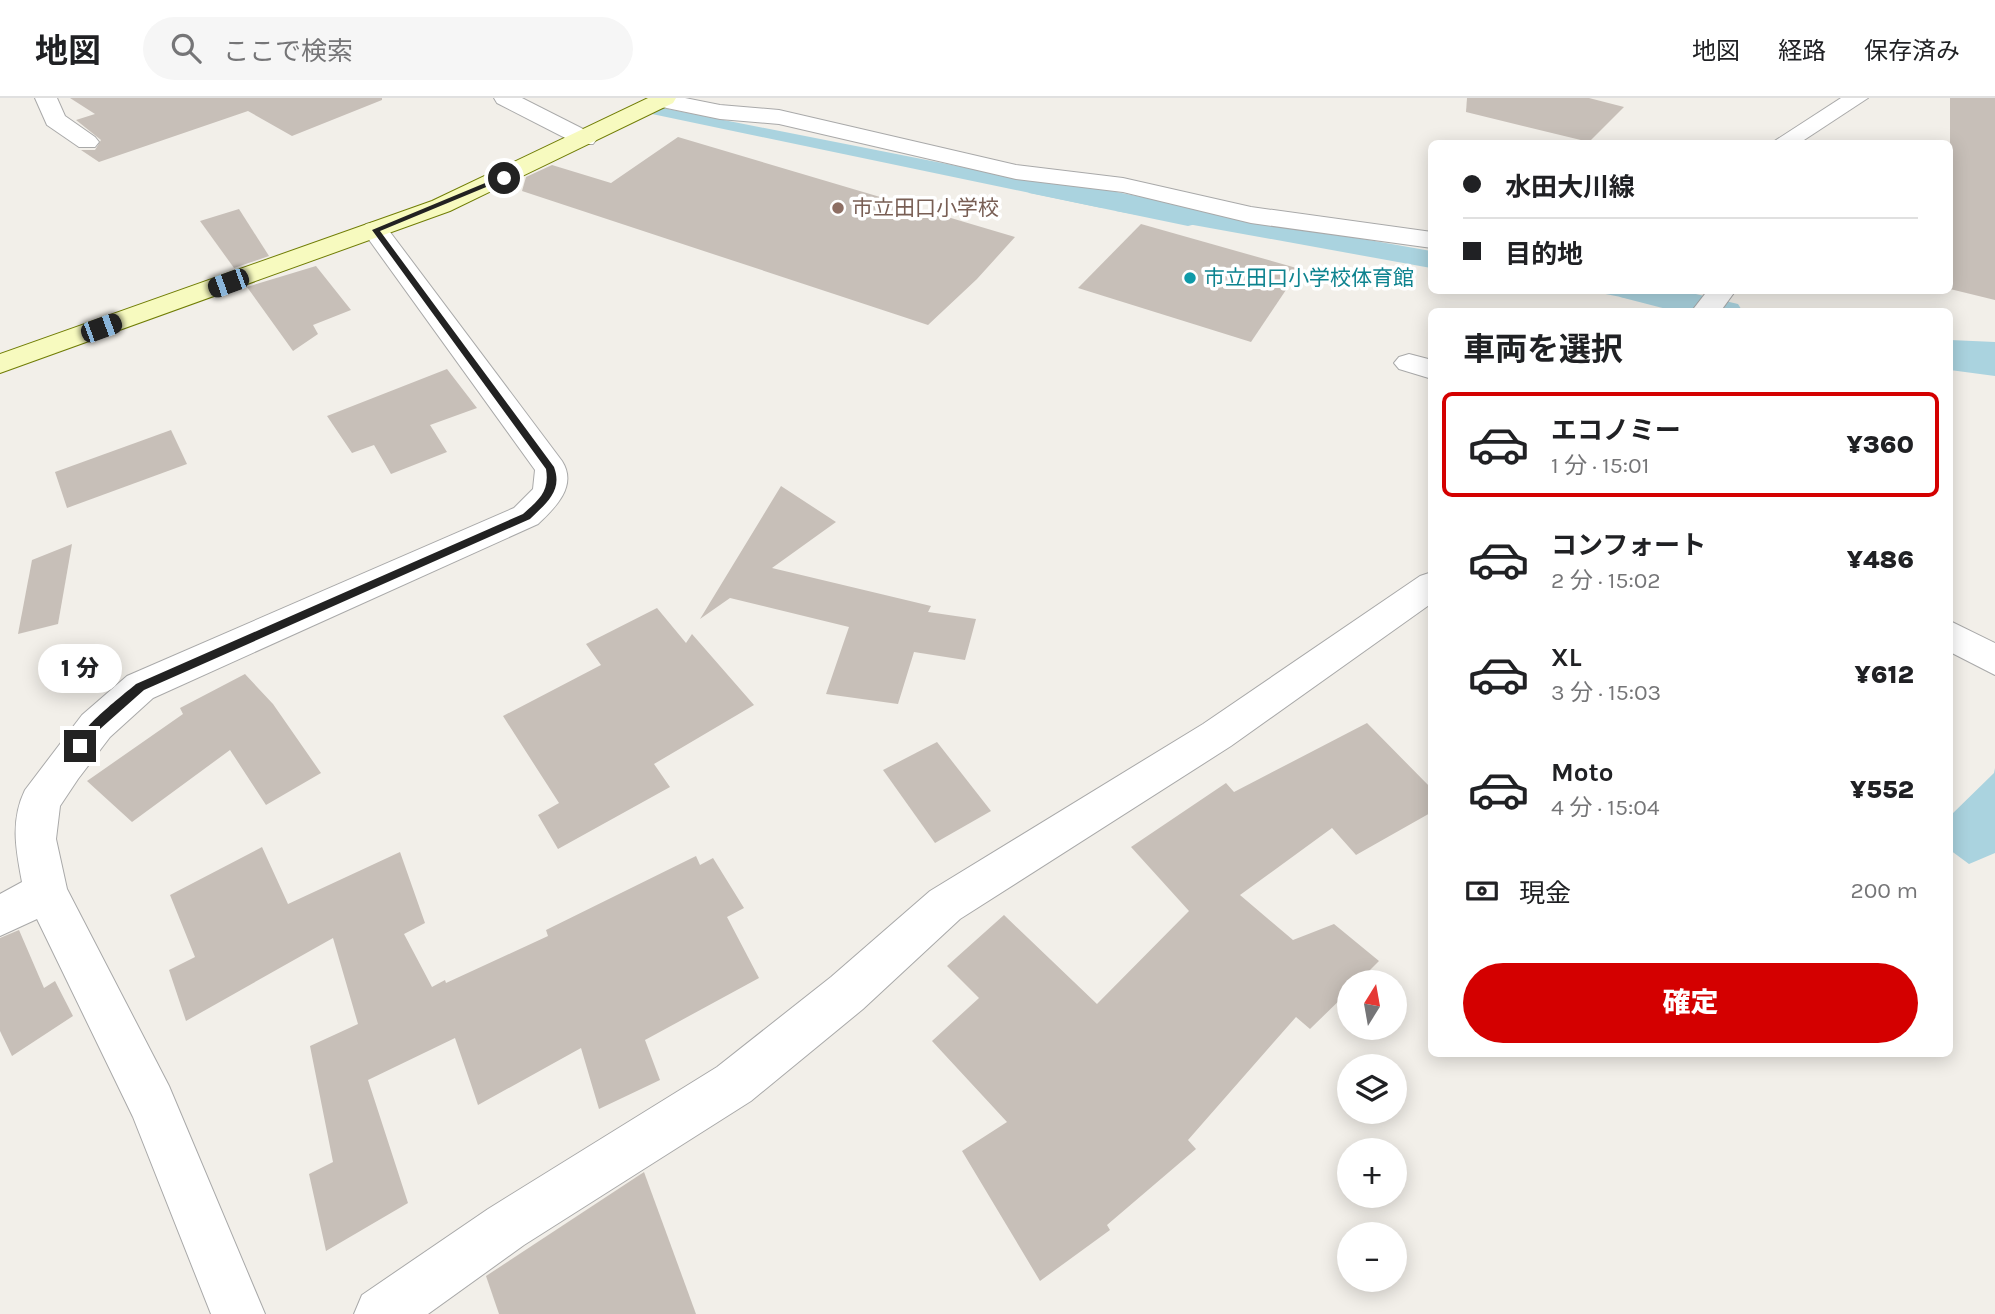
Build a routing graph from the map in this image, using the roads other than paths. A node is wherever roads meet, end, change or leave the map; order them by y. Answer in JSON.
{"nodes":[{"id":1,"x":46,"y":98,"type":"edge"},
{"id":2,"x":505,"y":98,"type":"edge"},
{"id":3,"x":1857,"y":98,"type":"edge"},
{"id":4,"x":663,"y":99,"type":"edge"},
{"id":5,"x":585,"y":139,"type":"junction"},
{"id":6,"x":1788,"y":140,"type":"edge"},
{"id":7,"x":87,"y":142,"type":"dead end"},
{"id":8,"x":375,"y":230,"type":"junction"},
{"id":9,"x":1428,"y":239,"type":"edge"},
{"id":10,"x":0,"y":364,"type":"edge"},
{"id":11,"x":1428,"y":588,"type":"edge"},
{"id":12,"x":1953,"y":637,"type":"edge"},
{"id":13,"x":1995,"y":662,"type":"edge"},
{"id":14,"x":46,"y":892,"type":"junction"},
{"id":15,"x":0,"y":916,"type":"edge"},
{"id":16,"x":238,"y":1314,"type":"edge"},
{"id":17,"x":381,"y":1314,"type":"edge"}],
"edges":[{"from":1,"to":7,"type":"street"},
{"from":2,"to":5,"type":"street"},
{"from":3,"to":6,"type":"street"},
{"from":4,"to":5,"type":"main road"},
{"from":4,"to":9,"type":"street"},
{"from":5,"to":8,"type":"main road"},
{"from":8,"to":10,"type":"main road"},
{"from":8,"to":14,"type":"street"},
{"from":11,"to":17,"type":"street"},
{"from":12,"to":13,"type":"street"},
{"from":14,"to":15,"type":"street"},
{"from":14,"to":16,"type":"street"}]}
